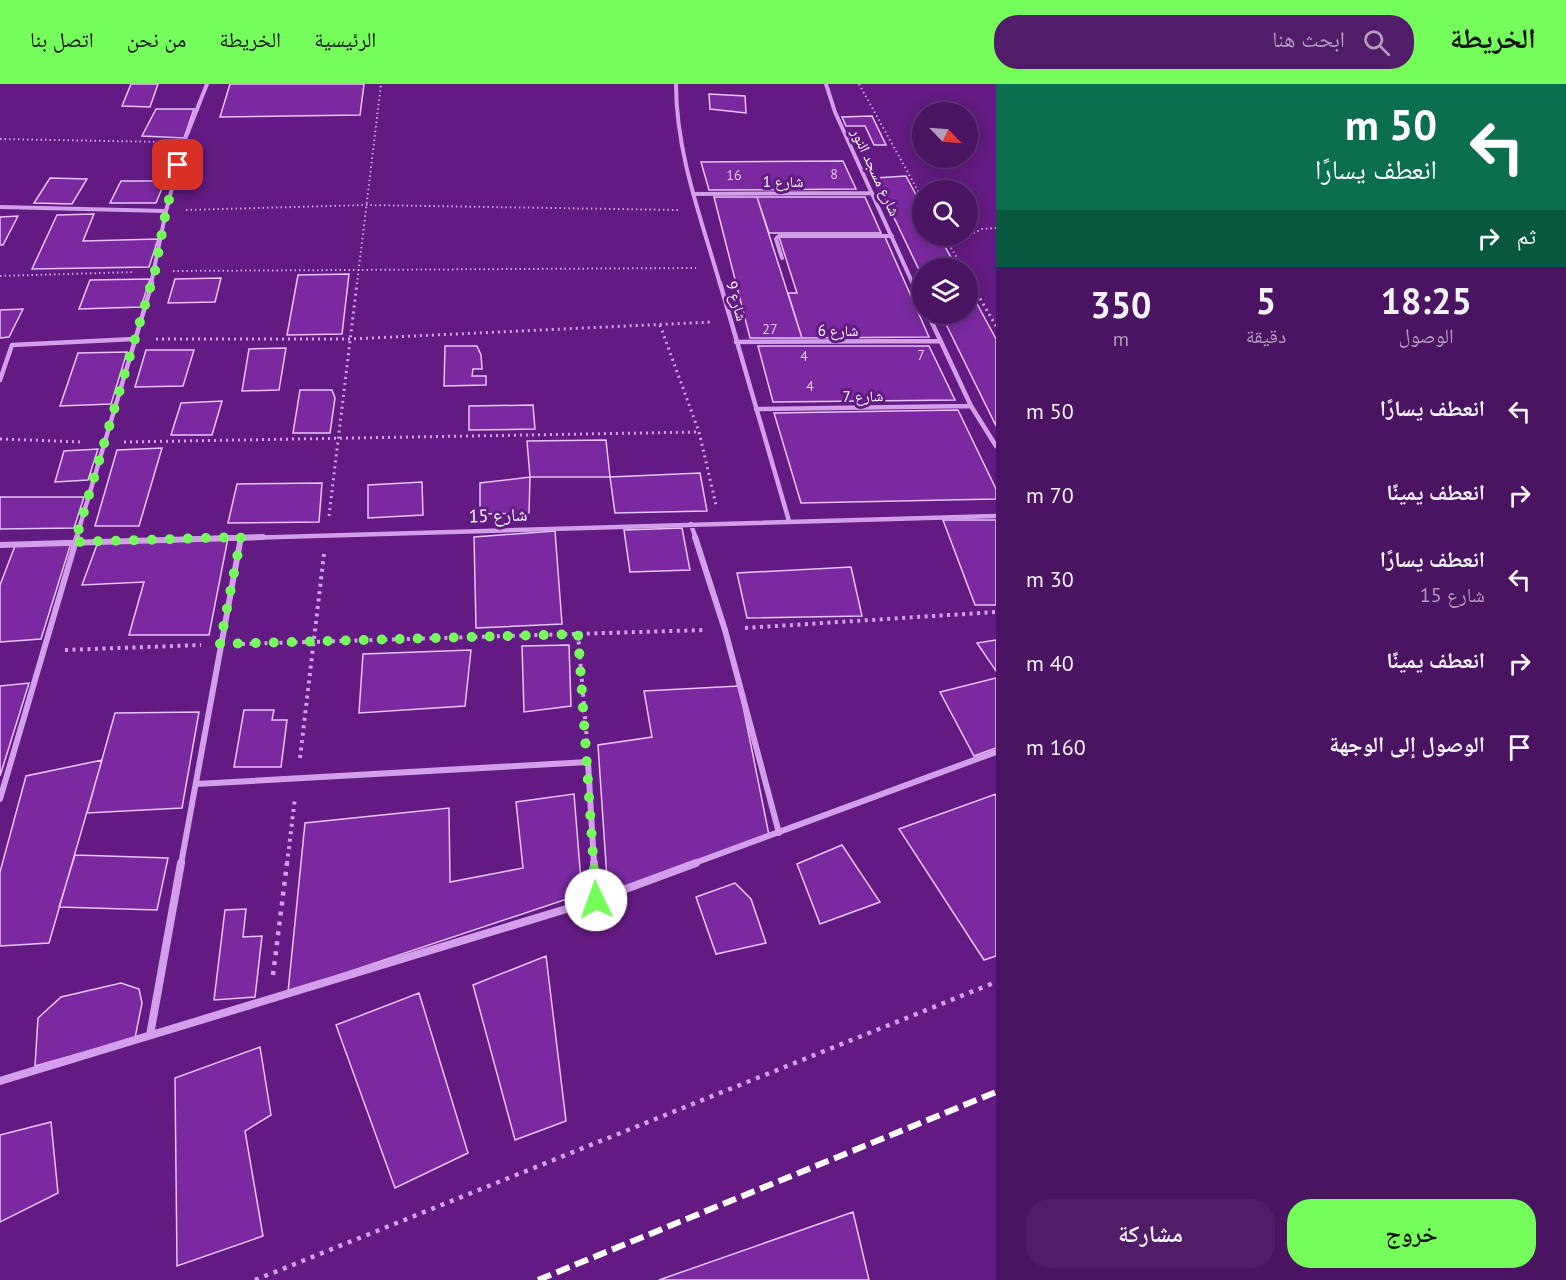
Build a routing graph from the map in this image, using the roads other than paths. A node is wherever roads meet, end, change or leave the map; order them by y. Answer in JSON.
{"nodes":[{"id":1,"x":207,"y":84,"type":"edge"},
{"id":2,"x":675,"y":84,"type":"edge"},
{"id":3,"x":826,"y":84,"type":"edge"},
{"id":4,"x":872,"y":193,"type":"junction"},
{"id":5,"x":693,"y":194,"type":"junction"},
{"id":6,"x":0,"y":207,"type":"edge"},
{"id":7,"x":166,"y":211,"type":"junction"},
{"id":8,"x":892,"y":236,"type":"junction"},
{"id":9,"x":782,"y":258,"type":"dead end"},
{"id":10,"x":912,"y":281,"type":"edge"},
{"id":11,"x":932,"y":324,"type":"edge"},
{"id":12,"x":134,"y":339,"type":"junction"},
{"id":13,"x":940,"y":341,"type":"junction"},
{"id":14,"x":736,"y":342,"type":"junction"},
{"id":15,"x":0,"y":380,"type":"edge"},
{"id":16,"x":971,"y":406,"type":"junction"},
{"id":17,"x":756,"y":409,"type":"junction"},
{"id":18,"x":996,"y":446,"type":"edge"},
{"id":19,"x":996,"y":516,"type":"edge"},
{"id":20,"x":789,"y":522,"type":"junction"},
{"id":21,"x":691,"y":524,"type":"junction"},
{"id":22,"x":241,"y":537,"type":"junction"},
{"id":23,"x":75,"y":542,"type":"junction"},
{"id":24,"x":0,"y":544,"type":"edge"},
{"id":25,"x":996,"y":752,"type":"edge"},
{"id":26,"x":196,"y":784,"type":"junction"},
{"id":27,"x":0,"y":799,"type":"edge"},
{"id":28,"x":779,"y":833,"type":"junction"},
{"id":29,"x":596,"y":900,"type":"junction"},
{"id":30,"x":150,"y":1035,"type":"junction"},
{"id":31,"x":0,"y":1081,"type":"edge"}],
"edges":[{"from":1,"to":7,"type":"street"},
{"from":2,"to":5,"type":"street","name":"شارع 9"},
{"from":3,"to":4,"type":"street","name":"شارع مسجد النور"},
{"from":4,"to":5,"type":"street","name":"شارع 1"},
{"from":4,"to":8,"type":"street","name":"شارع مسجد النور"},
{"from":5,"to":14,"type":"street","name":"شارع 9"},
{"from":6,"to":7,"type":"street"},
{"from":7,"to":12,"type":"street"},
{"from":8,"to":9,"type":"street"},
{"from":8,"to":10,"type":"street","name":"شارع مسجد النور"},
{"from":11,"to":13,"type":"street"},
{"from":12,"to":15,"type":"street"},
{"from":12,"to":23,"type":"street"},
{"from":13,"to":14,"type":"street","name":"شارع 6"},
{"from":13,"to":16,"type":"street"},
{"from":14,"to":17,"type":"street","name":"شارع 9"},
{"from":16,"to":17,"type":"street","name":"شارع 7"},
{"from":16,"to":18,"type":"street"},
{"from":17,"to":20,"type":"street","name":"شارع 9"},
{"from":19,"to":20,"type":"street","name":"شارع 15"},
{"from":20,"to":21,"type":"street","name":"شارع 15"},
{"from":21,"to":22,"type":"street","name":"شارع 15"},
{"from":21,"to":28,"type":"street"},
{"from":22,"to":23,"type":"street","name":"شارع 15"},
{"from":22,"to":26,"type":"street"},
{"from":23,"to":24,"type":"street","name":"شارع 15"},
{"from":23,"to":27,"type":"street"},
{"from":25,"to":28,"type":"street"},
{"from":26,"to":29,"type":"street"},
{"from":26,"to":30,"type":"street"},
{"from":28,"to":29,"type":"street"},
{"from":29,"to":30,"type":"street"},
{"from":30,"to":31,"type":"street"}]}
